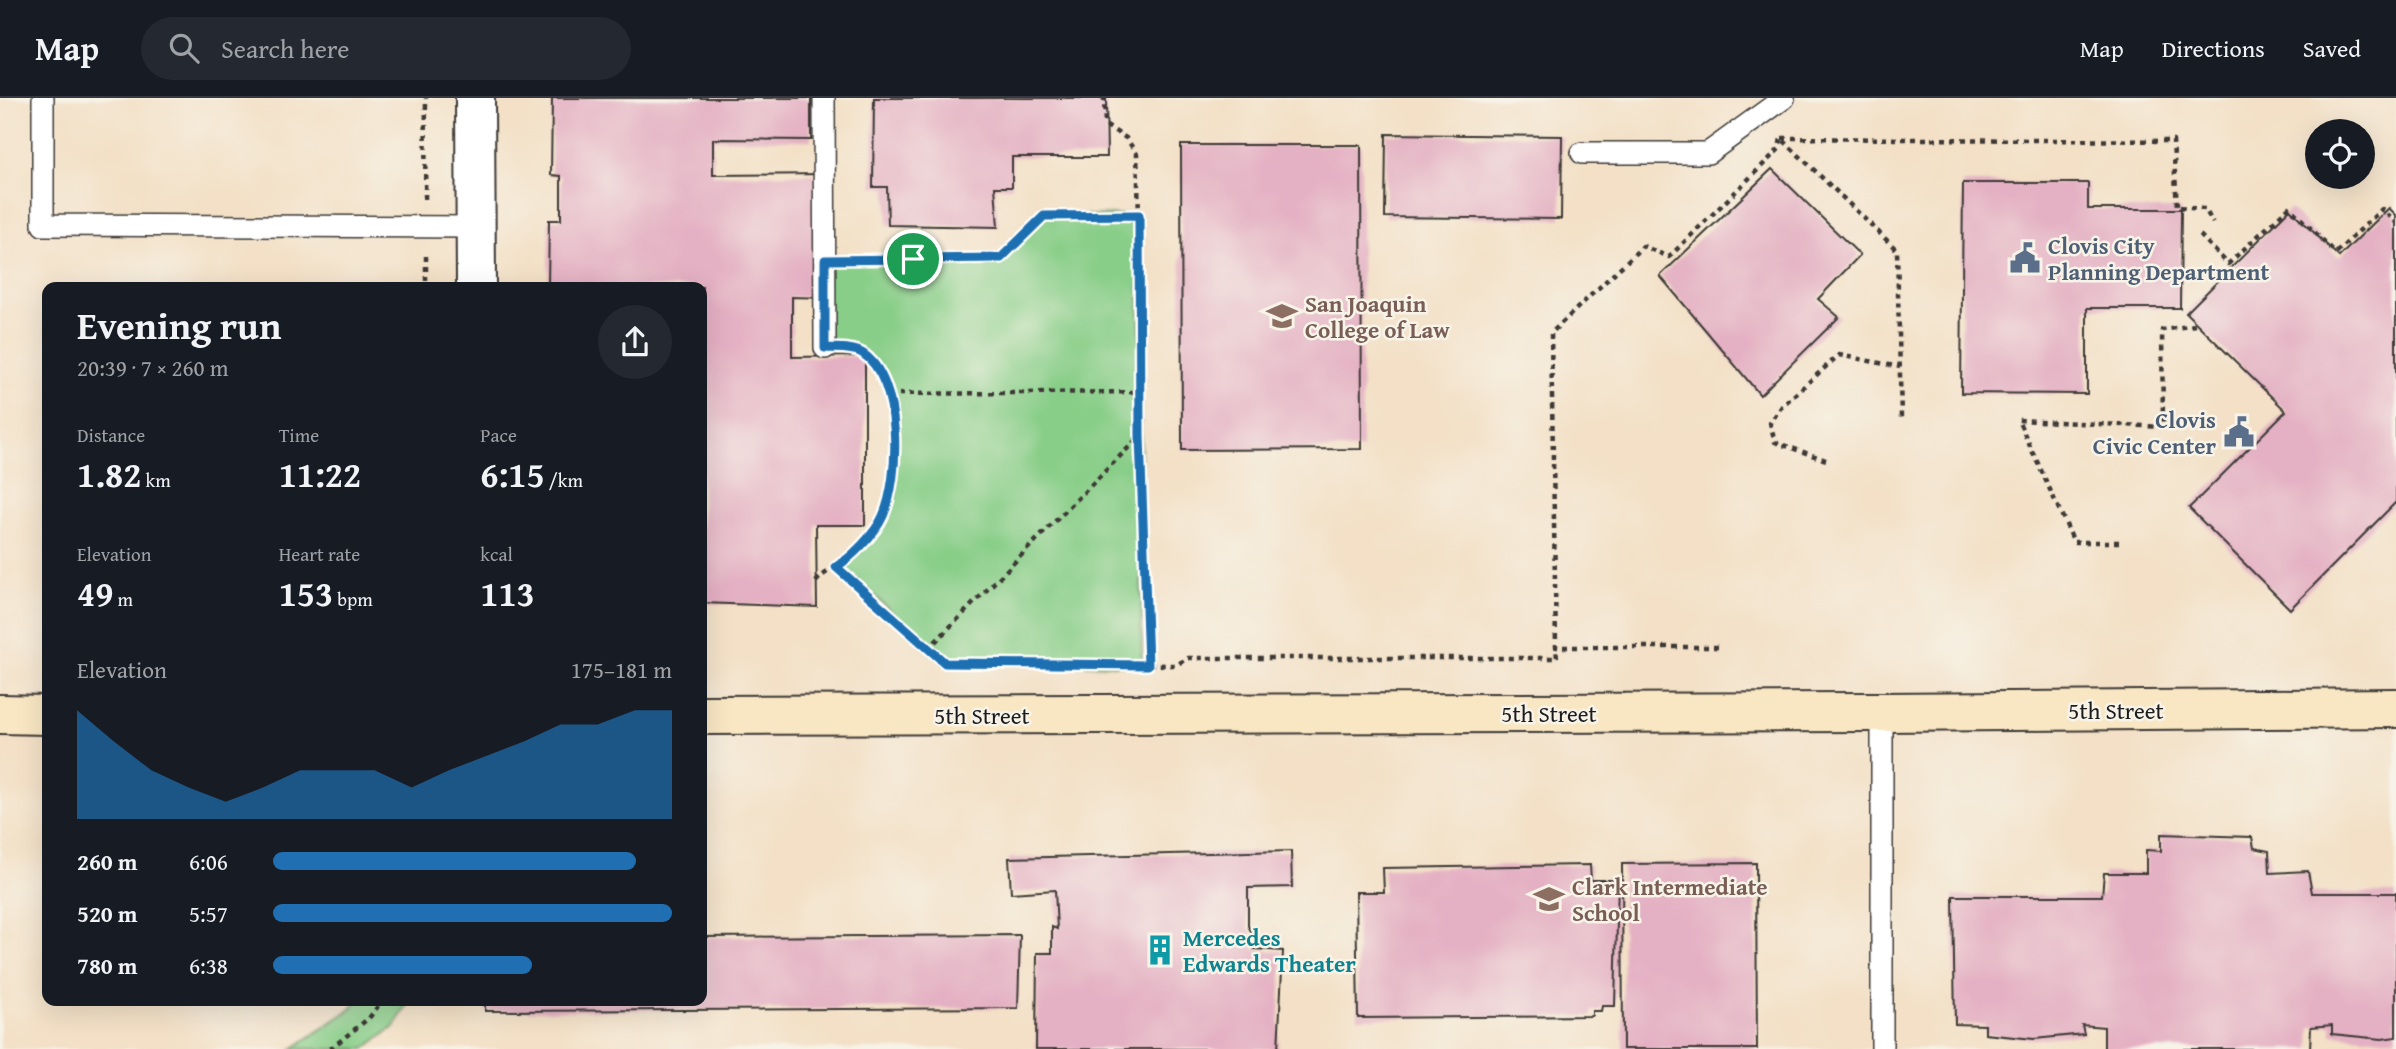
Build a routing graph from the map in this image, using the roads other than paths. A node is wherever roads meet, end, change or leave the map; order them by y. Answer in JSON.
{"nodes":[{"id":1,"x":43,"y":98,"type":"edge"},
{"id":2,"x":475,"y":98,"type":"edge"},
{"id":3,"x":824,"y":98,"type":"edge"},
{"id":4,"x":1784,"y":98,"type":"edge"},
{"id":5,"x":1582,"y":153,"type":"dead end"},
{"id":6,"x":475,"y":227,"type":"junction"},
{"id":7,"x":476,"y":282,"type":"edge"},
{"id":8,"x":825,"y":348,"type":"road end"},
{"id":9,"x":2396,"y":708,"type":"edge"},
{"id":10,"x":1882,"y":712,"type":"junction"},
{"id":11,"x":0,"y":714,"type":"edge"},
{"id":12,"x":42,"y":715,"type":"edge"},
{"id":13,"x":707,"y":715,"type":"edge"},
{"id":14,"x":1882,"y":1049,"type":"edge"}],
"edges":[{"from":1,"to":6,"type":"lane"},
{"from":2,"to":6,"type":"street"},
{"from":3,"to":8,"type":"lane"},
{"from":4,"to":5,"type":"lane"},
{"from":6,"to":7,"type":"street"},
{"from":9,"to":10,"type":"main road","name":"5th Street"},
{"from":10,"to":13,"type":"main road","name":"5th Street"},
{"from":10,"to":14,"type":"lane"},
{"from":11,"to":12,"type":"main road"}]}
